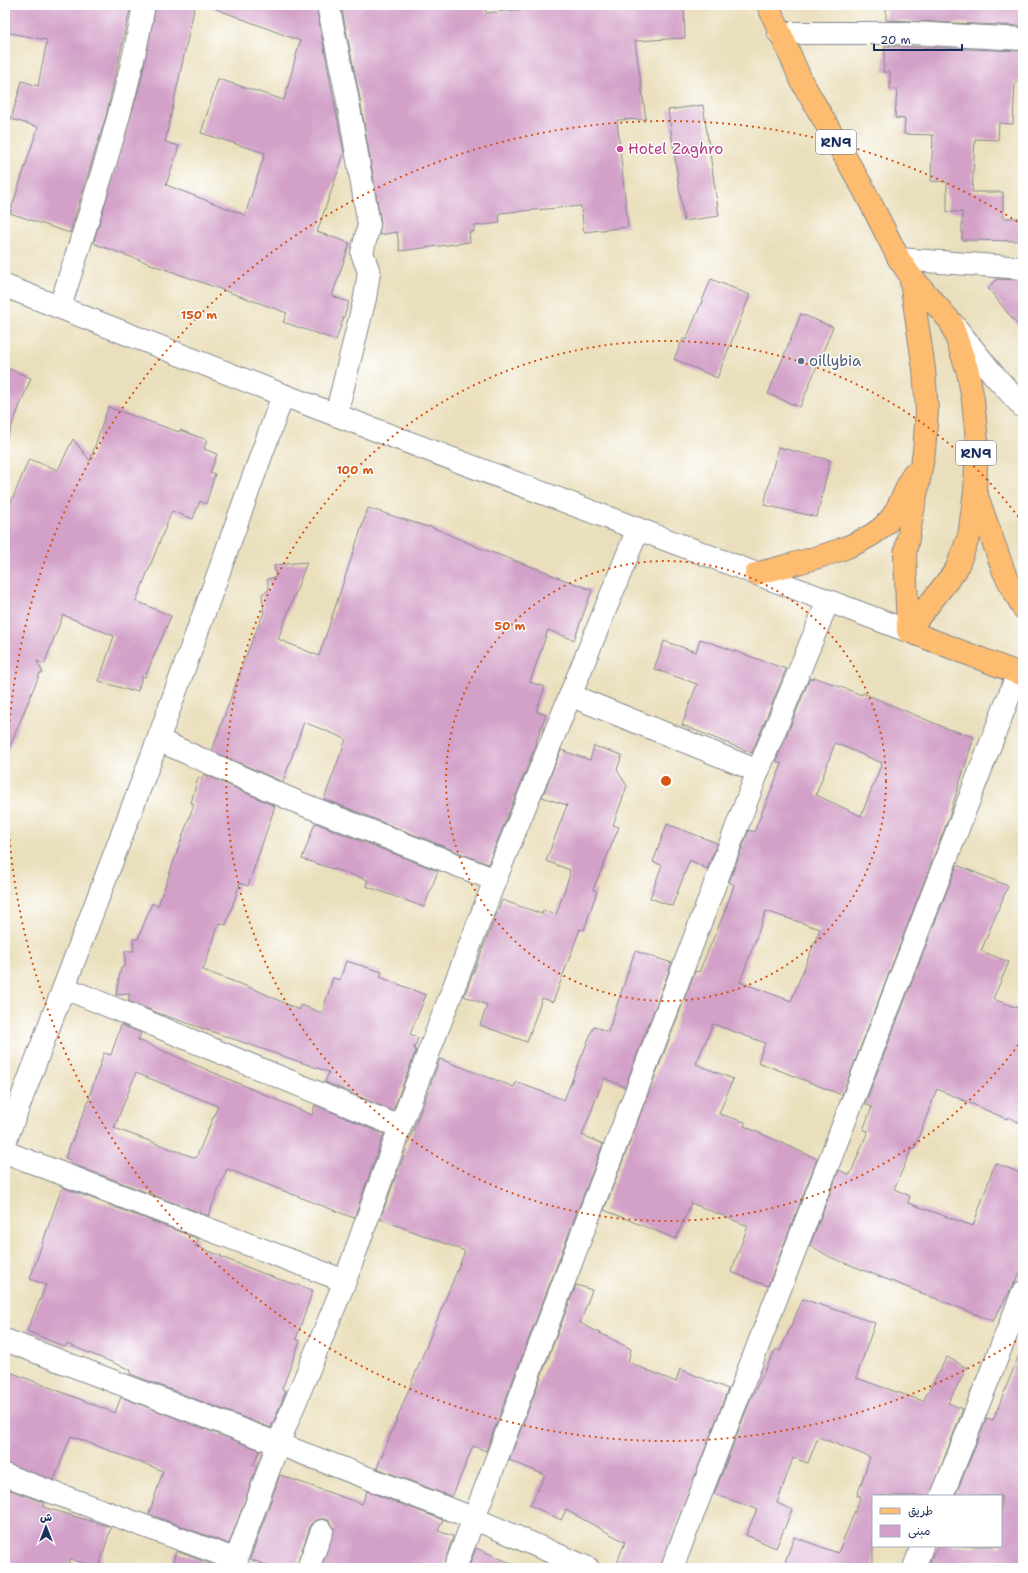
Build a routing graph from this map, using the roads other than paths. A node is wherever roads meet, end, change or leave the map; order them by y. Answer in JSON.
{"nodes":[{"id":1,"x":144,"y":5,"type":"edge"},
{"id":2,"x":328,"y":5,"type":"edge"},
{"id":3,"x":768,"y":5,"type":"edge"},
{"id":4,"x":779,"y":33,"type":"junction"},
{"id":5,"x":1023,"y":39,"type":"edge"},
{"id":6,"x":904,"y":267,"type":"junction"},
{"id":7,"x":1023,"y":268,"type":"edge"},
{"id":8,"x":5,"y":286,"type":"edge"},
{"id":9,"x":60,"y":307,"type":"junction"},
{"id":10,"x":951,"y":322,"type":"junction"},
{"id":11,"x":283,"y":395,"type":"junction"},
{"id":12,"x":1023,"y":407,"type":"edge"},
{"id":13,"x":336,"y":415,"type":"junction"},
{"id":14,"x":924,"y":452,"type":"junction"},
{"id":15,"x":975,"y":491,"type":"junction"},
{"id":16,"x":638,"y":529,"type":"junction"},
{"id":17,"x":756,"y":574,"type":"junction"},
{"id":18,"x":828,"y":601,"type":"junction"},
{"id":19,"x":1023,"y":608,"type":"edge"},
{"id":20,"x":908,"y":631,"type":"junction"},
{"id":21,"x":1021,"y":674,"type":"edge"},
{"id":22,"x":572,"y":696,"type":"junction"},
{"id":23,"x":158,"y":740,"type":"junction"},
{"id":24,"x":758,"y":771,"type":"junction"},
{"id":25,"x":495,"y":880,"type":"junction"},
{"id":26,"x":65,"y":988,"type":"junction"},
{"id":27,"x":400,"y":1127,"type":"junction"},
{"id":28,"x":5,"y":1142,"type":"edge"},
{"id":29,"x":5,"y":1152,"type":"edge"},
{"id":30,"x":345,"y":1282,"type":"junction"},
{"id":31,"x":1023,"y":1292,"type":"edge"},
{"id":32,"x":5,"y":1340,"type":"edge"},
{"id":33,"x":278,"y":1444,"type":"junction"},
{"id":34,"x":5,"y":1475,"type":"edge"},
{"id":35,"x":942,"y":1495,"type":"edge"},
{"id":36,"x":473,"y":1518,"type":"junction"},
{"id":37,"x":322,"y":1531,"type":"dead end"},
{"id":38,"x":922,"y":1547,"type":"edge"},
{"id":39,"x":235,"y":1564,"type":"edge"},
{"id":40,"x":308,"y":1568,"type":"edge"},
{"id":41,"x":455,"y":1568,"type":"edge"},
{"id":42,"x":588,"y":1568,"type":"edge"},
{"id":43,"x":672,"y":1568,"type":"edge"},
{"id":44,"x":914,"y":1568,"type":"edge"}],
"edges":[{"from":1,"to":9,"type":"street"},
{"from":2,"to":13,"type":"street"},
{"from":3,"to":4,"type":"main road","number":"RN9"},
{"from":4,"to":5,"type":"street"},
{"from":4,"to":6,"type":"main road","number":"RN9"},
{"from":6,"to":7,"type":"street"},
{"from":6,"to":10,"type":"main road","number":"RN9"},
{"from":6,"to":14,"type":"main road","number":"RN9"},
{"from":8,"to":9,"type":"street"},
{"from":9,"to":11,"type":"street"},
{"from":10,"to":12,"type":"street"},
{"from":10,"to":15,"type":"main road","number":"RN9"},
{"from":11,"to":13,"type":"street"},
{"from":11,"to":23,"type":"street"},
{"from":13,"to":16,"type":"street"},
{"from":14,"to":17,"type":"main road"},
{"from":14,"to":20,"type":"main road","number":"RN9"},
{"from":15,"to":19,"type":"main road"},
{"from":15,"to":20,"type":"main road","number":"RN9"},
{"from":16,"to":17,"type":"street"},
{"from":16,"to":22,"type":"street"},
{"from":17,"to":18,"type":"street"},
{"from":18,"to":20,"type":"street"},
{"from":18,"to":24,"type":"street"},
{"from":20,"to":21,"type":"main road"},
{"from":21,"to":43,"type":"street"},
{"from":22,"to":24,"type":"street"},
{"from":22,"to":25,"type":"street"},
{"from":23,"to":25,"type":"street"},
{"from":23,"to":26,"type":"street"},
{"from":24,"to":36,"type":"street"},
{"from":25,"to":27,"type":"street"},
{"from":26,"to":27,"type":"street"},
{"from":26,"to":28,"type":"street"},
{"from":27,"to":30,"type":"street"},
{"from":29,"to":30,"type":"street"},
{"from":30,"to":33,"type":"street"},
{"from":31,"to":35,"type":"street"},
{"from":32,"to":33,"type":"street"},
{"from":33,"to":36,"type":"street"},
{"from":33,"to":39,"type":"street"},
{"from":34,"to":39,"type":"street"},
{"from":36,"to":41,"type":"street"},
{"from":36,"to":42,"type":"street"},
{"from":37,"to":40,"type":"street"},
{"from":38,"to":44,"type":"street"}]}
